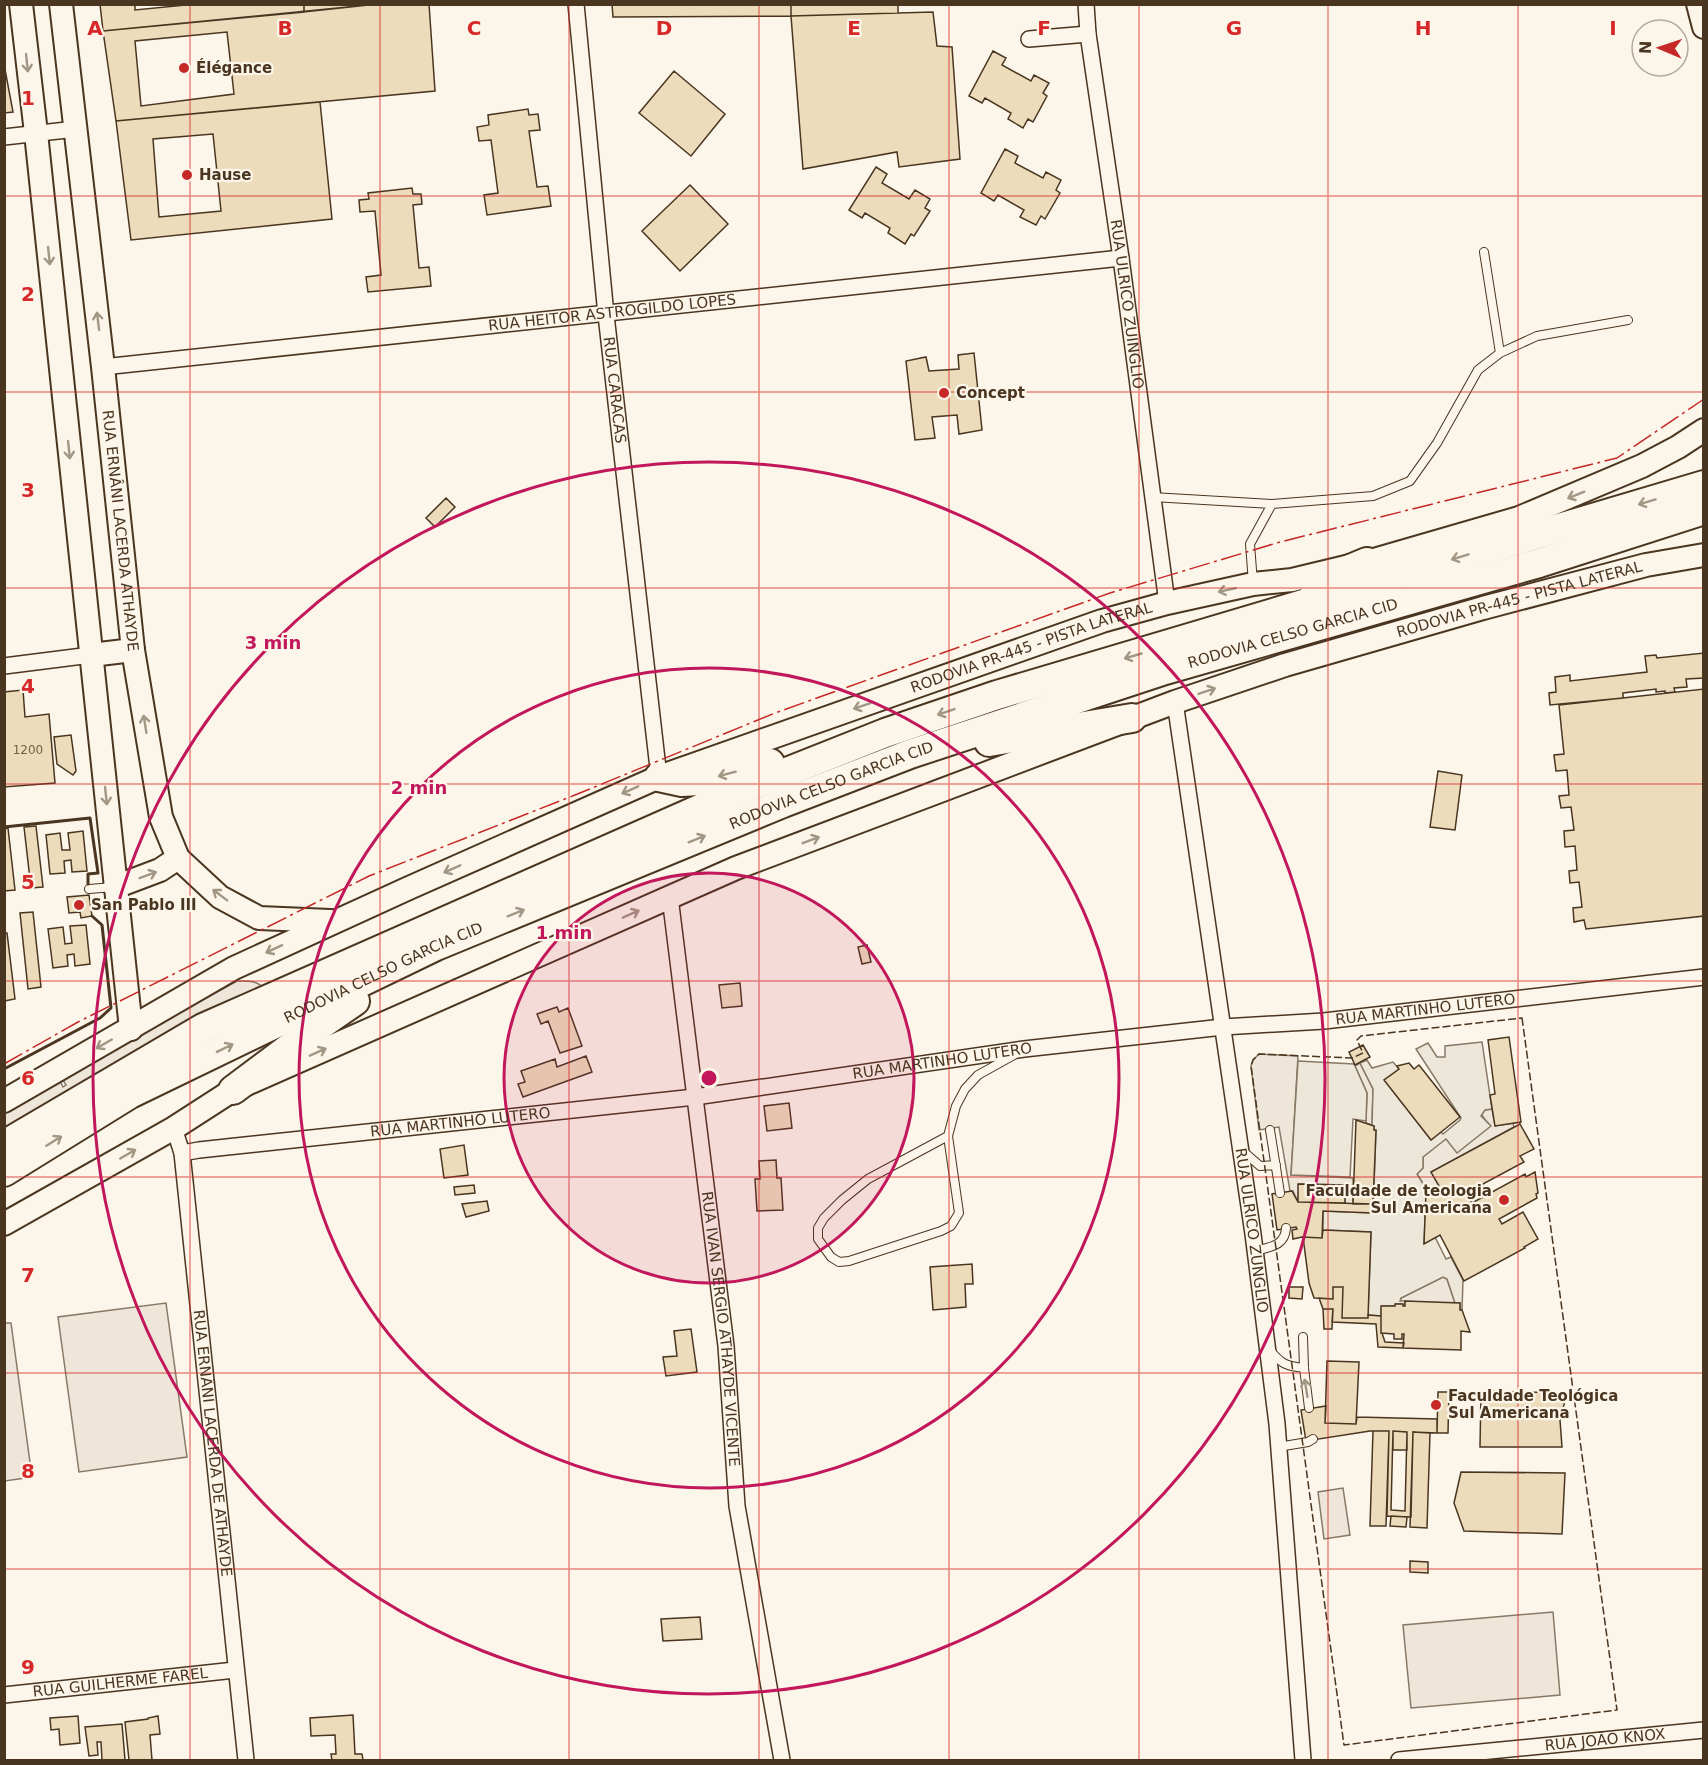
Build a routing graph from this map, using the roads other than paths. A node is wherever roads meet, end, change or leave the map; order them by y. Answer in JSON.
{"nodes":[{"id":1,"x":21,"y":4,"type":"edge"},
{"id":2,"x":61,"y":4,"type":"edge"},
{"id":3,"x":576,"y":4,"type":"edge"},
{"id":4,"x":1086,"y":4,"type":"edge"},
{"id":5,"x":1698,"y":4,"type":"edge"},
{"id":6,"x":1704,"y":27,"type":"edge"},
{"id":7,"x":1088,"y":34,"type":"junction"},
{"id":8,"x":1029,"y":39,"type":"dead end"},
{"id":9,"x":76,"y":129,"type":"junction"},
{"id":10,"x":36,"y":134,"type":"junction"},
{"id":11,"x":4,"y":137,"type":"edge"},
{"id":12,"x":1484,"y":252,"type":"dead end"},
{"id":13,"x":1121,"y":258,"type":"junction"},
{"id":14,"x":606,"y":315,"type":"junction"},
{"id":15,"x":1628,"y":320,"type":"dead end"},
{"id":16,"x":1500,"y":353,"type":"junction"},
{"id":17,"x":103,"y":367,"type":"junction"},
{"id":18,"x":1703,"y":430,"type":"edge"},
{"id":19,"x":1704,"y":485,"type":"edge"},
{"id":20,"x":1152,"y":497,"type":"junction"},
{"id":21,"x":1272,"y":504,"type":"junction"},
{"id":22,"x":1704,"y":510,"type":"edge"},
{"id":23,"x":1704,"y":555,"type":"edge"},
{"id":24,"x":1367,"y":562,"type":"junction"},
{"id":25,"x":1253,"y":584,"type":"junction"},
{"id":26,"x":1167,"y":603,"type":"junction"},
{"id":27,"x":1173,"y":642,"type":"junction"},
{"id":28,"x":133,"y":650,"type":"junction"},
{"id":29,"x":91,"y":655,"type":"junction"},
{"id":30,"x":4,"y":666,"type":"edge"},
{"id":31,"x":1175,"y":702,"type":"junction"},
{"id":32,"x":1132,"y":718,"type":"junction"},
{"id":33,"x":885,"y":733,"type":"junction"},
{"id":34,"x":909,"y":754,"type":"junction"},
{"id":35,"x":659,"y":777,"type":"junction"},
{"id":36,"x":178,"y":858,"type":"junction"},
{"id":37,"x":115,"y":887,"type":"junction"},
{"id":38,"x":88,"y":889,"type":"dead end"},
{"id":39,"x":670,"y":897,"type":"junction"},
{"id":40,"x":335,"y":921,"type":"junction"},
{"id":41,"x":436,"y":946,"type":"junction"},
{"id":42,"x":1704,"y":977,"type":"edge"},
{"id":43,"x":1223,"y":1027,"type":"junction"},
{"id":44,"x":130,"y":1029,"type":"junction"},
{"id":45,"x":1024,"y":1049,"type":"junction"},
{"id":46,"x":233,"y":1090,"type":"junction"},
{"id":47,"x":695,"y":1097,"type":"junction"},
{"id":48,"x":4,"y":1101,"type":"edge"},
{"id":49,"x":174,"y":1128,"type":"junction"},
{"id":50,"x":1270,"y":1130,"type":"dead end"},
{"id":51,"x":948,"y":1136,"type":"junction"},
{"id":52,"x":4,"y":1145,"type":"edge"},
{"id":53,"x":1240,"y":1148,"type":"junction"},
{"id":54,"x":182,"y":1153,"type":"junction"},
{"id":55,"x":1276,"y":1165,"type":"junction"},
{"id":56,"x":4,"y":1172,"type":"edge"},
{"id":57,"x":1280,"y":1193,"type":"dead end"},
{"id":58,"x":4,"y":1224,"type":"edge"},
{"id":59,"x":1286,"y":1228,"type":"dead end"},
{"id":60,"x":1255,"y":1251,"type":"junction"},
{"id":61,"x":1303,"y":1337,"type":"dead end"},
{"id":62,"x":1267,"y":1346,"type":"junction"},
{"id":63,"x":1304,"y":1368,"type":"junction"},
{"id":64,"x":1309,"y":1408,"type":"dead end"},
{"id":65,"x":1313,"y":1439,"type":"dead end"},
{"id":66,"x":1278,"y":1447,"type":"junction"},
{"id":67,"x":236,"y":1670,"type":"junction"},
{"id":68,"x":4,"y":1695,"type":"edge"},
{"id":69,"x":1704,"y":1730,"type":"edge"},
{"id":70,"x":246,"y":1761,"type":"edge"},
{"id":71,"x":782,"y":1761,"type":"edge"},
{"id":72,"x":1303,"y":1761,"type":"edge"},
{"id":73,"x":1399,"y":1761,"type":"edge"}],
"edges":[{"from":1,"to":10,"type":"street","one_way":true},
{"from":2,"to":9,"type":"street","name":"RUA ERNÂNI LACERDA ATHAYDE"},
{"from":3,"to":14,"type":"street","name":"RUA CARACAS"},
{"from":4,"to":7,"type":"street","name":"RUA ULRICO ZUINGLIO"},
{"from":5,"to":6,"type":"street"},
{"from":7,"to":8,"type":"street"},
{"from":7,"to":13,"type":"street","name":"RUA ULRICO ZUINGLIO"},
{"from":9,"to":10,"type":"street"},
{"from":17,"to":9,"type":"street","name":"RUA ERNÂNI LACERDA ATHAYDE","one_way":true},
{"from":10,"to":11,"type":"street"},
{"from":10,"to":29,"type":"street","one_way":true},
{"from":12,"to":16,"type":"lane"},
{"from":13,"to":14,"type":"street","name":"RUA HEITOR ASTROGILDO LOPES"},
{"from":13,"to":20,"type":"street","name":"RUA ULRICO ZUINGLIO"},
{"from":14,"to":17,"type":"street","name":"RUA HEITOR ASTROGILDO LOPES"},
{"from":14,"to":35,"type":"street","name":"RUA CARACAS"},
{"from":15,"to":16,"type":"lane"},
{"from":16,"to":21,"type":"lane"},
{"from":17,"to":28,"type":"street","name":"RUA ERNÂNI LACERDA ATHAYDE"},
{"from":18,"to":24,"type":"street","name":"RODOVIA PR-445 - PISTA LATERAL","one_way":true},
{"from":19,"to":27,"type":"highway","name":"RODOVIA CELSO GARCIA CID","one_way":true},
{"from":20,"to":21,"type":"lane"},
{"from":20,"to":26,"type":"street","name":"RUA ULRICO ZUINGLIO"},
{"from":21,"to":25,"type":"lane"},
{"from":22,"to":34,"type":"highway","name":"RODOVIA CELSO GARCIA CID"},
{"from":31,"to":23,"type":"street","name":"RODOVIA PR-445 - PISTA LATERAL","one_way":true},
{"from":24,"to":25,"type":"street","name":"RODOVIA PR-445 - PISTA LATERAL"},
{"from":24,"to":27,"type":"highway"},
{"from":25,"to":26,"type":"street","name":"RODOVIA PR-445 - PISTA LATERAL","one_way":true},
{"from":26,"to":35,"type":"street","name":"RODOVIA PR-445 - PISTA LATERAL","one_way":true},
{"from":27,"to":33,"type":"highway","name":"RODOVIA CELSO GARCIA CID","one_way":true},
{"from":28,"to":29,"type":"street","name":"RUA ERNÂNI LACERDA ATHAYDE"},
{"from":36,"to":28,"type":"street","one_way":true},
{"from":29,"to":30,"type":"street"},
{"from":29,"to":37,"type":"street","one_way":true},
{"from":31,"to":32,"type":"street","name":"RODOVIA PR-445 - PISTA LATERAL"},
{"from":31,"to":43,"type":"street","name":"RUA ULRICO ZUNGLIO"},
{"from":32,"to":34,"type":"highway"},
{"from":39,"to":32,"type":"street","one_way":true},
{"from":33,"to":35,"type":"highway","one_way":true},
{"from":33,"to":52,"type":"highway","name":"RODOVIA CELSO GARCIA CID"},
{"from":41,"to":34,"type":"highway","name":"RODOVIA CELSO GARCIA CID","one_way":true},
{"from":35,"to":40,"type":"street","one_way":true},
{"from":37,"to":36,"type":"street","one_way":true},
{"from":40,"to":36,"type":"street","one_way":true},
{"from":37,"to":38,"type":"lane"},
{"from":37,"to":44,"type":"street"},
{"from":46,"to":39,"type":"street","one_way":true},
{"from":39,"to":47,"type":"street","name":"RUA IVAN SÉRGIO ATHAYDE VICENTE"},
{"from":40,"to":44,"type":"street","one_way":true},
{"from":41,"to":46,"type":"highway"},
{"from":56,"to":41,"type":"highway","name":"RODOVIA CELSO GARCIA CID","one_way":true},
{"from":42,"to":43,"type":"street","name":"RUA MARTINHO LUTERO"},
{"from":43,"to":45,"type":"street","name":"RUA MARTINHO LUTERO"},
{"from":43,"to":53,"type":"street","name":"RUA ULRICO ZUNGLIO"},
{"from":44,"to":48,"type":"street","one_way":true},
{"from":45,"to":47,"type":"street","name":"RUA MARTINHO LUTERO"},
{"from":45,"to":51,"type":"lane"},
{"from":46,"to":49,"type":"street"},
{"from":47,"to":54,"type":"street","name":"RUA MARTINHO LUTERO"},
{"from":47,"to":71,"type":"street","name":"RUA IVAN SÉRGIO ATHAYDE VICENTE"},
{"from":49,"to":54,"type":"street","name":"RUA ERNÂNI LACERDA DE ATHAYDE"},
{"from":58,"to":49,"type":"street","one_way":true},
{"from":50,"to":55,"type":"lane"},
{"from":51,"to":51,"type":"lane"},
{"from":53,"to":55,"type":"lane"},
{"from":53,"to":60,"type":"street","name":"RUA ULRICO ZUNGLIO"},
{"from":54,"to":67,"type":"street","name":"RUA ERNÂNI LACERDA DE ATHAYDE"},
{"from":55,"to":57,"type":"lane"},
{"from":59,"to":60,"type":"lane"},
{"from":60,"to":62,"type":"street","name":"RUA ULRICO ZUNGLIO"},
{"from":61,"to":63,"type":"lane"},
{"from":62,"to":63,"type":"lane"},
{"from":62,"to":66,"type":"street","name":"RUA ULRICO ZUNGLIO"},
{"from":64,"to":63,"type":"lane","one_way":true},
{"from":65,"to":66,"type":"lane"},
{"from":66,"to":72,"type":"street","name":"RUA ULRICO ZUNGLIO"},
{"from":67,"to":68,"type":"street","name":"RUA GUILHERME FAREL"},
{"from":67,"to":70,"type":"street","name":"RUA ERNÂNI LACERDA DE ATHAYDE"},
{"from":69,"to":73,"type":"street","name":"RUA JOÃO KNOX"}]}
